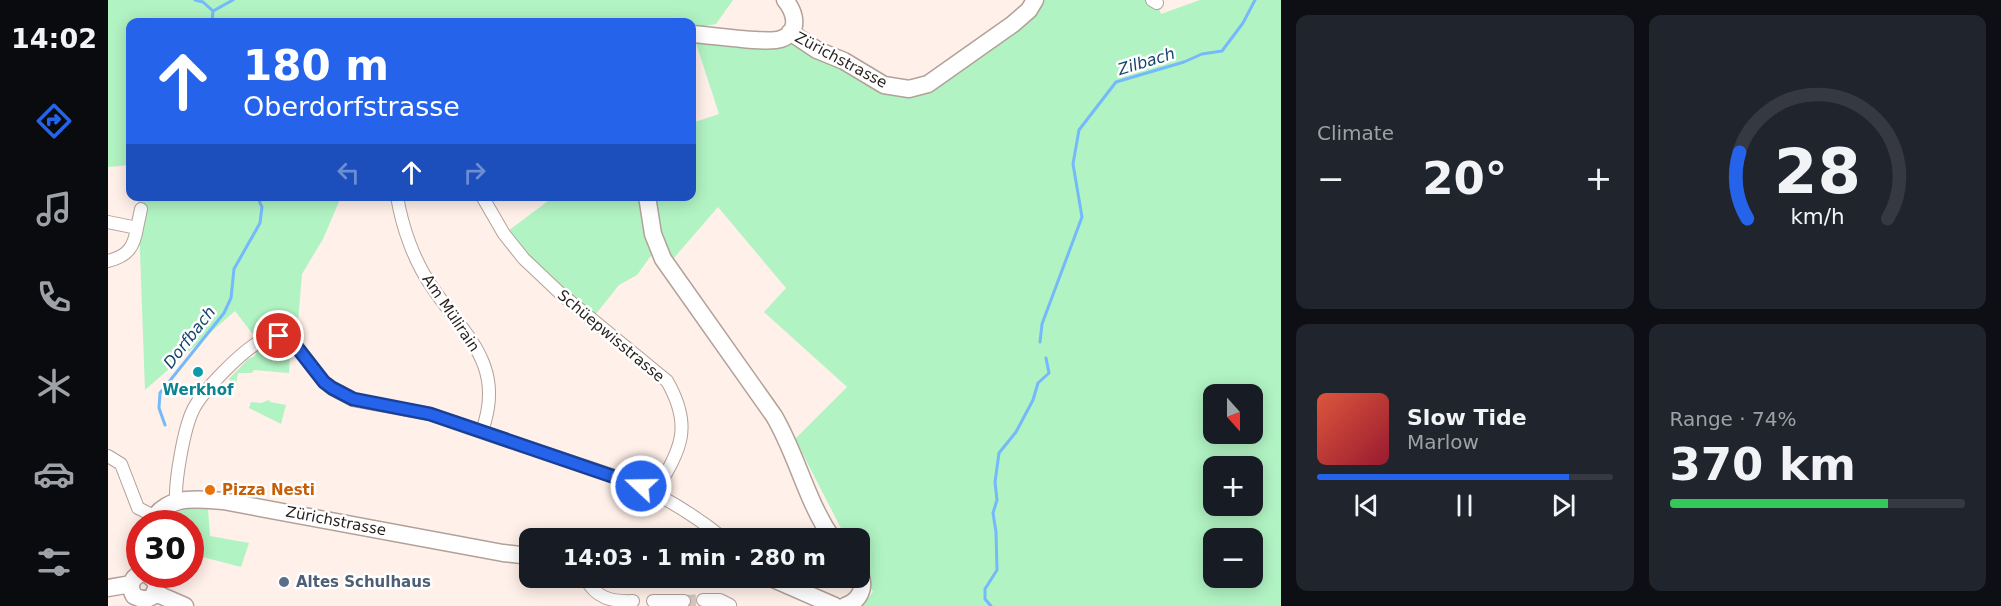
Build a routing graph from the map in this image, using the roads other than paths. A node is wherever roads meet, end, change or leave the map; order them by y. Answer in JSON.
{"nodes":[{"id":1,"x":785,"y":0,"type":"edge"},
{"id":2,"x":1035,"y":0,"type":"edge"},
{"id":3,"x":790,"y":32,"type":"junction"},
{"id":4,"x":696,"y":34,"type":"edge"},
{"id":5,"x":398,"y":201,"type":"edge"},
{"id":6,"x":485,"y":201,"type":"edge"},
{"id":7,"x":648,"y":201,"type":"edge"},
{"id":8,"x":141,"y":209,"type":"dead end"},
{"id":9,"x":108,"y":222,"type":"edge"},
{"id":10,"x":137,"y":228,"type":"junction"},
{"id":11,"x":108,"y":261,"type":"edge"},
{"id":12,"x":482,"y":431,"type":"junction"},
{"id":13,"x":108,"y":456,"type":"edge"},
{"id":14,"x":655,"y":492,"type":"junction"},
{"id":15,"x":176,"y":500,"type":"junction"},
{"id":16,"x":140,"y":510,"type":"edge"},
{"id":17,"x":162,"y":510,"type":"edge"},
{"id":18,"x":710,"y":528,"type":"edge"},
{"id":19,"x":826,"y":528,"type":"edge"},
{"id":20,"x":519,"y":555,"type":"edge"},
{"id":21,"x":126,"y":582,"type":"edge"},
{"id":22,"x":108,"y":588,"type":"edge"},
{"id":23,"x":134,"y":588,"type":"edge"},
{"id":24,"x":592,"y":588,"type":"edge"},
{"id":25,"x":794,"y":588,"type":"edge"},
{"id":26,"x":861,"y":588,"type":"edge"},
{"id":27,"x":145,"y":599,"type":"edge"},
{"id":28,"x":703,"y":600,"type":"tunnel mouth"},
{"id":29,"x":653,"y":601,"type":"dead end"},
{"id":30,"x":684,"y":601,"type":"dead end"},
{"id":31,"x":633,"y":602,"type":"dead end"},
{"id":32,"x":730,"y":605,"type":"edge"},
{"id":33,"x":185,"y":606,"type":"edge"},
{"id":34,"x":836,"y":606,"type":"edge"},
{"id":35,"x":844,"y":606,"type":"edge"}],
"edges":[{"from":1,"to":3,"type":"main road"},
{"from":2,"to":3,"type":"main road","name":"Zürichstrasse"},
{"from":3,"to":4,"type":"main road","name":"Zürichstrasse"},
{"from":5,"to":12,"type":"street","name":"Am Mülirain"},
{"from":6,"to":14,"type":"street","name":"Schüepwisstrasse"},
{"from":7,"to":19,"type":"main road"},
{"from":8,"to":10,"type":"street"},
{"from":9,"to":10,"type":"street"},
{"from":10,"to":11,"type":"street"},
{"from":12,"to":14,"type":"street"},
{"from":12,"to":15,"type":"street"},
{"from":13,"to":16,"type":"street"},
{"from":14,"to":18,"type":"street"},
{"from":15,"to":17,"type":"main road"},
{"from":15,"to":20,"type":"main road","name":"Zürichstrasse"},
{"from":21,"to":22,"type":"main road"},
{"from":23,"to":27,"type":"main road"},
{"from":24,"to":31,"type":"street"},
{"from":25,"to":34,"type":"main road"},
{"from":26,"to":35,"type":"main road"},
{"from":27,"to":33,"type":"main road"},
{"from":28,"to":32,"type":"street"},
{"from":29,"to":30,"type":"street"}]}
